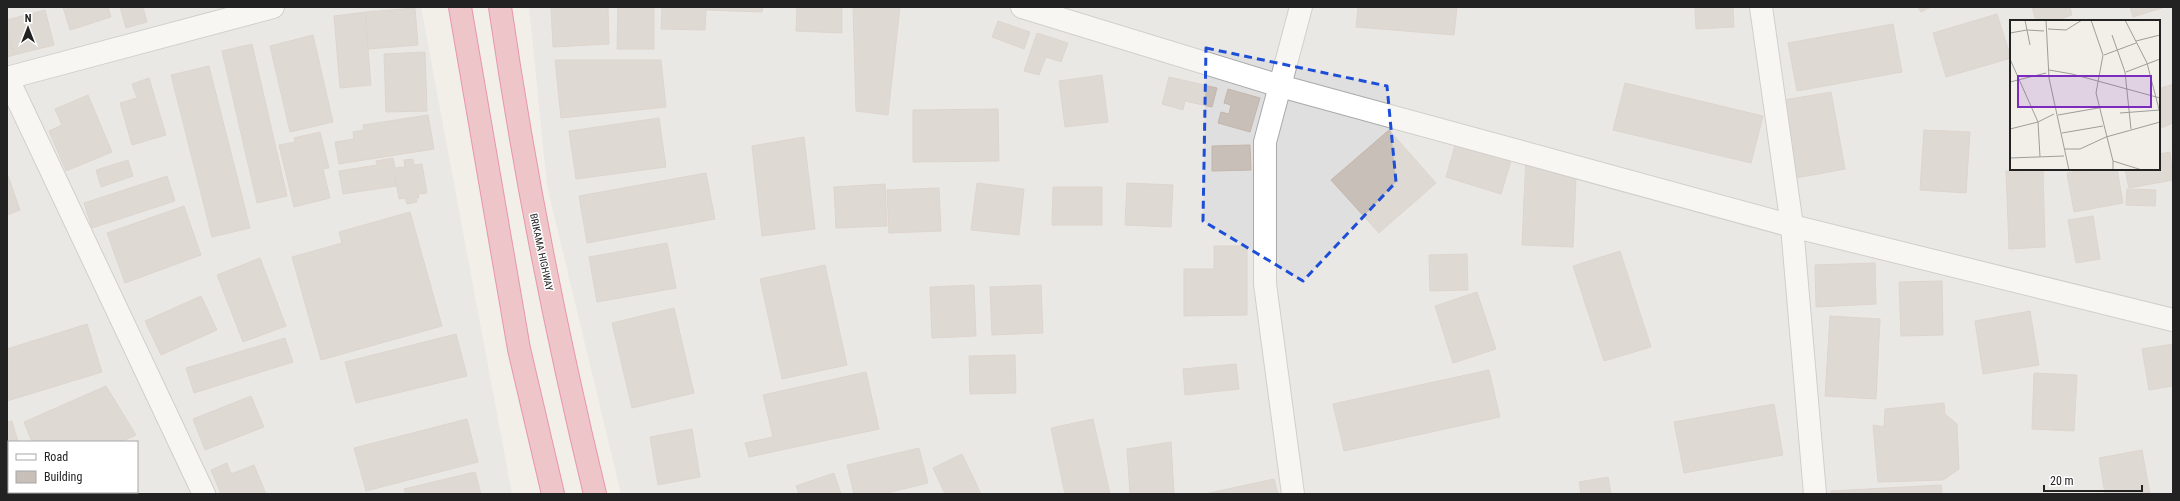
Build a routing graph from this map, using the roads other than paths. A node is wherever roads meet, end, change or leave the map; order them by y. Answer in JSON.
{"nodes":[{"id":1,"x":273,"y":7,"type":"edge"},
{"id":2,"x":460,"y":7,"type":"edge"},
{"id":3,"x":500,"y":7,"type":"edge"},
{"id":4,"x":1022,"y":7,"type":"edge"},
{"id":5,"x":1301,"y":7,"type":"edge"},
{"id":6,"x":1761,"y":7,"type":"edge"},
{"id":7,"x":7,"y":78,"type":"edge"},
{"id":8,"x":1280,"y":86,"type":"junction"},
{"id":9,"x":1792,"y":226,"type":"junction"},
{"id":10,"x":2173,"y":320,"type":"edge"},
{"id":11,"x":204,"y":494,"type":"edge"},
{"id":12,"x":553,"y":494,"type":"edge"},
{"id":13,"x":595,"y":494,"type":"edge"},
{"id":14,"x":1293,"y":494,"type":"edge"},
{"id":15,"x":1815,"y":494,"type":"edge"}],
"edges":[{"from":1,"to":7,"type":"street"},
{"from":2,"to":12,"type":"highway"},
{"from":3,"to":13,"type":"highway","name":"BRIKAMA HIGHWAY"},
{"from":4,"to":8,"type":"street"},
{"from":5,"to":8,"type":"street"},
{"from":6,"to":9,"type":"street"},
{"from":7,"to":11,"type":"street"},
{"from":8,"to":9,"type":"street"},
{"from":8,"to":14,"type":"street"},
{"from":9,"to":10,"type":"street"},
{"from":9,"to":15,"type":"street"}]}
